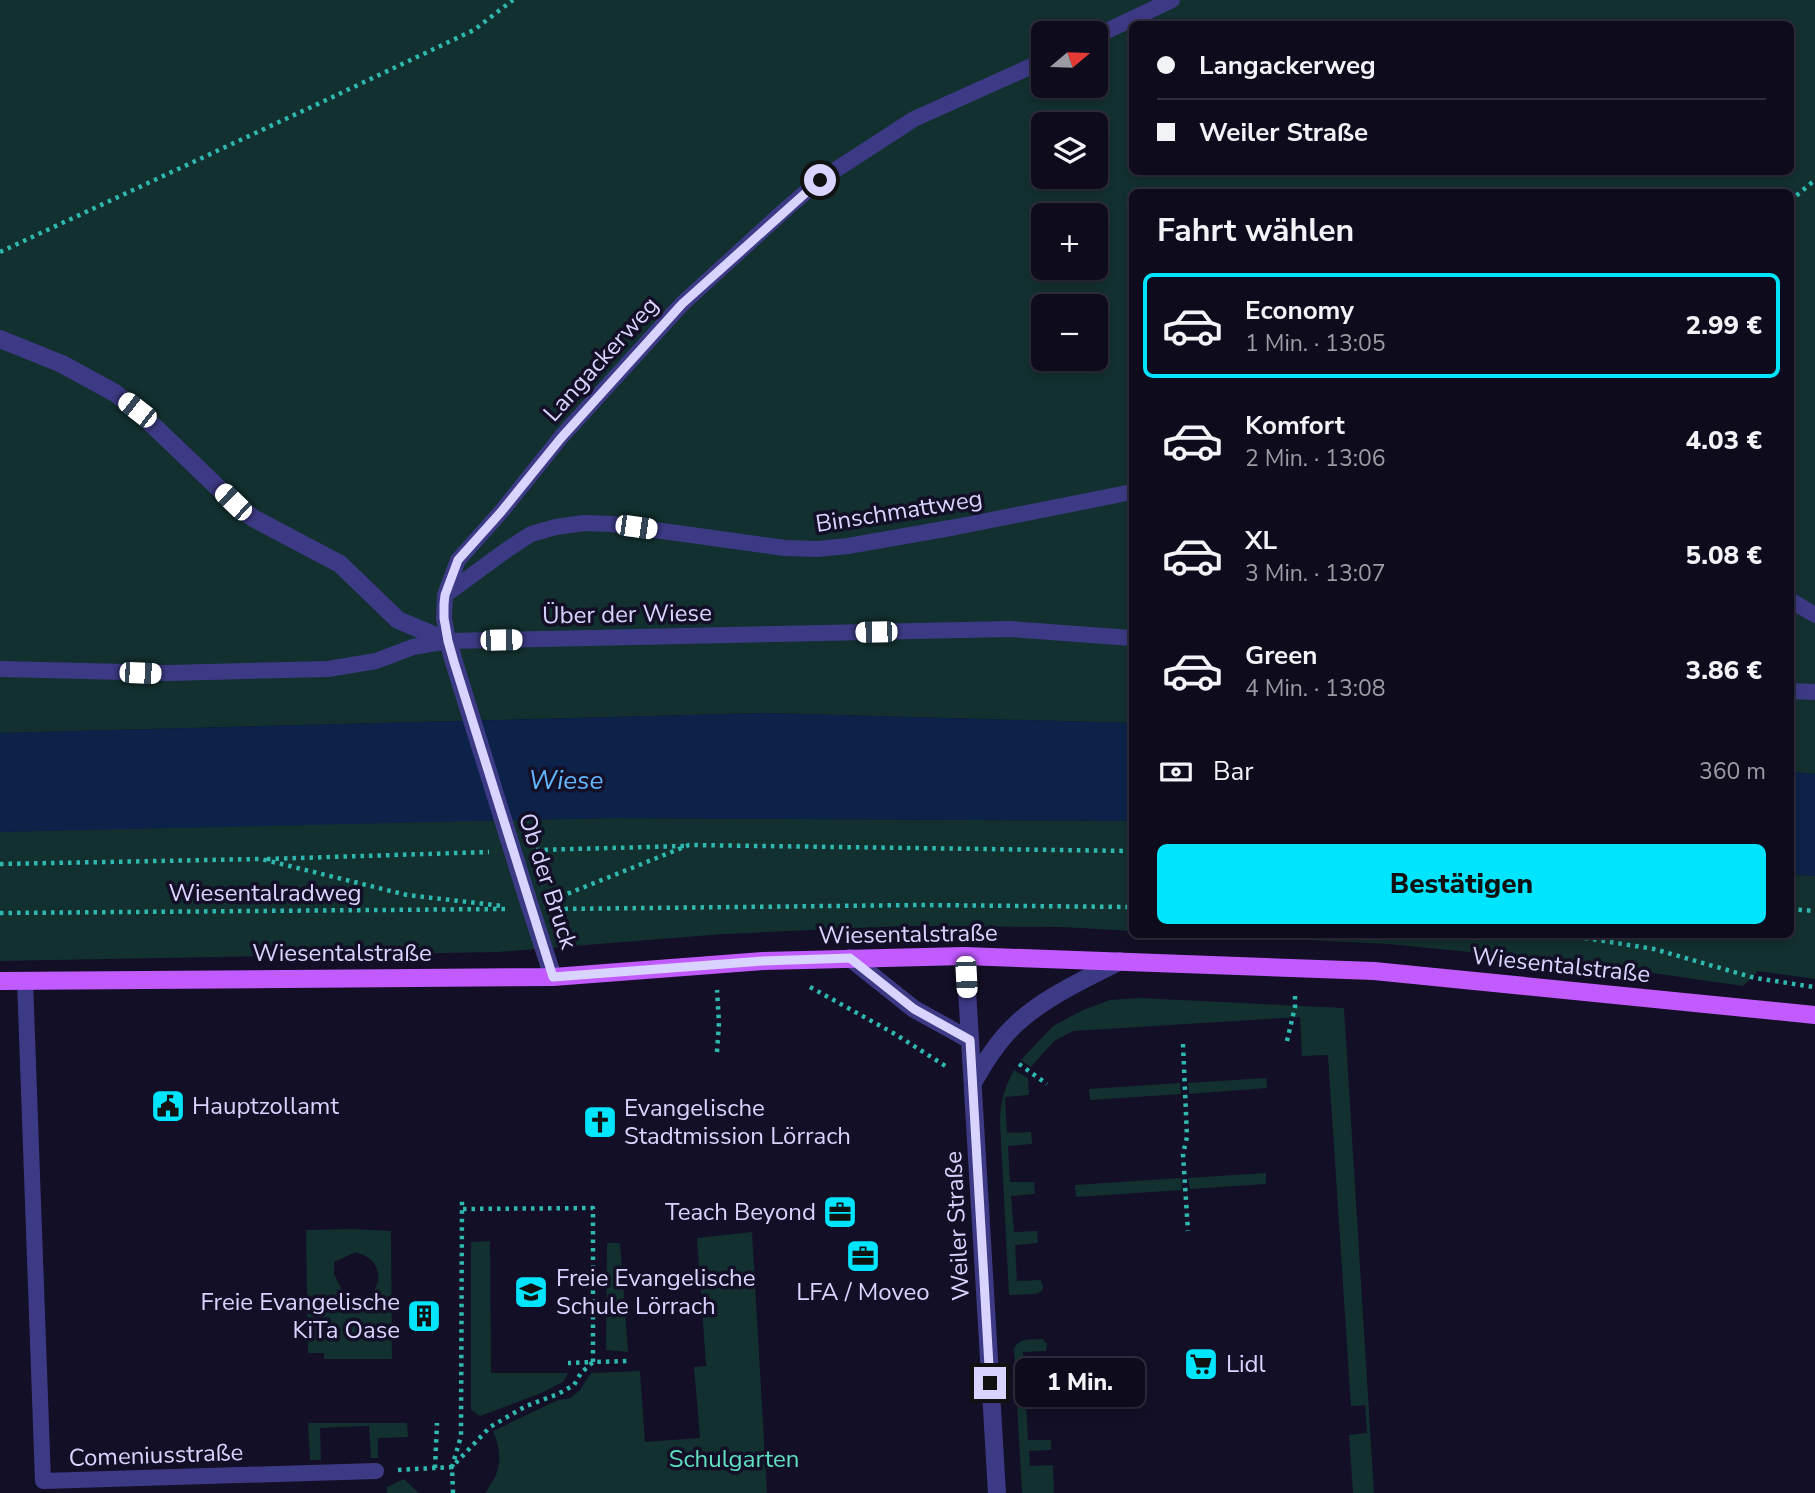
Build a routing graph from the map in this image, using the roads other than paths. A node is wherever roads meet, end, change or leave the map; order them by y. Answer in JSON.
{"nodes":[{"id":1,"x":1172,"y":0,"type":"edge"},
{"id":2,"x":1108,"y":30,"type":"edge"},
{"id":3,"x":1031,"y":66,"type":"edge"},
{"id":4,"x":0,"y":339,"type":"edge"},
{"id":5,"x":1129,"y":493,"type":"edge"},
{"id":6,"x":445,"y":595,"type":"junction"},
{"id":7,"x":1794,"y":602,"type":"edge"},
{"id":8,"x":1815,"y":615,"type":"edge"},
{"id":9,"x":1129,"y":638,"type":"edge"},
{"id":10,"x":448,"y":641,"type":"junction"},
{"id":11,"x":0,"y":669,"type":"edge"},
{"id":12,"x":1794,"y":691,"type":"edge"},
{"id":13,"x":1815,"y":692,"type":"edge"},
{"id":14,"x":965,"y":956,"type":"junction"},
{"id":15,"x":850,"y":958,"type":"junction"},
{"id":16,"x":1121,"y":961,"type":"junction"},
{"id":17,"x":553,"y":977,"type":"junction"},
{"id":18,"x":25,"y":980,"type":"junction"},
{"id":19,"x":0,"y":981,"type":"edge"},
{"id":20,"x":1815,"y":1015,"type":"edge"},
{"id":21,"x":970,"y":1040,"type":"junction"},
{"id":22,"x":973,"y":1083,"type":"junction"},
{"id":23,"x":376,"y":1471,"type":"road end"},
{"id":24,"x":997,"y":1493,"type":"edge"}],
"edges":[{"from":1,"to":2,"type":"lane"},
{"from":3,"to":6,"type":"lane","name":"Langackerweg"},
{"from":4,"to":10,"type":"street"},
{"from":5,"to":6,"type":"lane","name":"Binschmattweg"},
{"from":6,"to":10,"type":"lane"},
{"from":7,"to":8,"type":"lane"},
{"from":9,"to":10,"type":"lane","name":"Über der Wiese"},
{"from":10,"to":11,"type":"lane","name":"Über der Wiese"},
{"from":10,"to":17,"type":"street","name":"Ob der Bruck","bridge":true},
{"from":12,"to":13,"type":"lane"},
{"from":14,"to":15,"type":"main road","name":"Wiesentalstraße"},
{"from":14,"to":16,"type":"main road","name":"Wiesentalstraße"},
{"from":14,"to":21,"type":"street","name":"Weiler Straße"},
{"from":15,"to":17,"type":"main road","name":"Wiesentalstraße"},
{"from":15,"to":21,"type":"street"},
{"from":16,"to":20,"type":"main road","name":"Wiesentalstraße"},
{"from":16,"to":22,"type":"street"},
{"from":17,"to":18,"type":"main road","name":"Wiesentalstraße"},
{"from":18,"to":19,"type":"main road","name":"Wiesentalstraße"},
{"from":18,"to":23,"type":"lane","name":"Comeniusstraße"},
{"from":21,"to":22,"type":"street","name":"Weiler Straße"},
{"from":22,"to":24,"type":"street","name":"Weiler Straße"}]}
